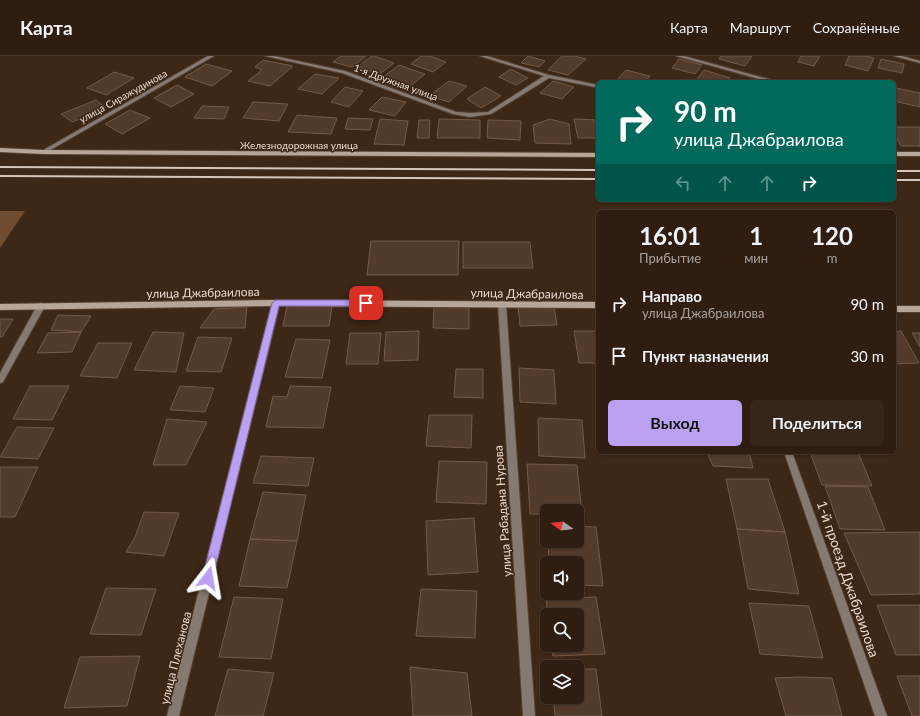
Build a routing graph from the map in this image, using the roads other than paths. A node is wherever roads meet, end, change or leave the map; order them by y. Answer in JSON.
{"nodes":[{"id":1,"x":212,"y":56,"type":"edge"},
{"id":2,"x":268,"y":56,"type":"edge"},
{"id":3,"x":482,"y":56,"type":"edge"},
{"id":4,"x":678,"y":56,"type":"edge"},
{"id":5,"x":896,"y":56,"type":"edge"},
{"id":6,"x":920,"y":62,"type":"edge"},
{"id":7,"x":548,"y":76,"type":"junction"},
{"id":8,"x":768,"y":80,"type":"edge"},
{"id":9,"x":595,"y":85,"type":"dead end"},
{"id":10,"x":0,"y":150,"type":"edge"},
{"id":11,"x":43,"y":152,"type":"junction"},
{"id":12,"x":596,"y":154,"type":"edge"},
{"id":13,"x":896,"y":154,"type":"edge"},
{"id":14,"x":920,"y":154,"type":"edge"},
{"id":15,"x":276,"y":303,"type":"junction"},
{"id":16,"x":502,"y":304,"type":"junction"},
{"id":17,"x":596,"y":305,"type":"edge"},
{"id":18,"x":41,"y":306,"type":"junction"},
{"id":19,"x":0,"y":307,"type":"edge"},
{"id":20,"x":896,"y":308,"type":"edge"},
{"id":21,"x":920,"y":309,"type":"edge"},
{"id":22,"x":0,"y":380,"type":"edge"},
{"id":23,"x":789,"y":454,"type":"edge"},
{"id":24,"x":174,"y":716,"type":"edge"},
{"id":25,"x":529,"y":716,"type":"edge"},
{"id":26,"x":881,"y":716,"type":"edge"}],
"edges":[{"from":1,"to":11,"type":"street","name":"улица Сиражудинова"},
{"from":2,"to":7,"type":"street","name":"1-я Дружная улица"},
{"from":3,"to":7,"type":"street"},
{"from":4,"to":8,"type":"street"},
{"from":5,"to":6,"type":"street"},
{"from":7,"to":9,"type":"street"},
{"from":10,"to":11,"type":"street","name":"Железнодорожная улица"},
{"from":11,"to":12,"type":"street","name":"Железнодорожная улица"},
{"from":13,"to":14,"type":"street"},
{"from":15,"to":16,"type":"street","name":"улица Джабраилова"},
{"from":15,"to":18,"type":"street","name":"улица Джабраилова"},
{"from":15,"to":24,"type":"street","name":"улица Плеханова"},
{"from":16,"to":17,"type":"street","name":"улица Джабраилова"},
{"from":16,"to":25,"type":"street","name":"улица Рабадана Нурова"},
{"from":18,"to":19,"type":"street","name":"улица Джабраилова"},
{"from":18,"to":22,"type":"street"},
{"from":20,"to":21,"type":"street"},
{"from":23,"to":26,"type":"street","name":"1-й проезд Джабраилова"}]}
